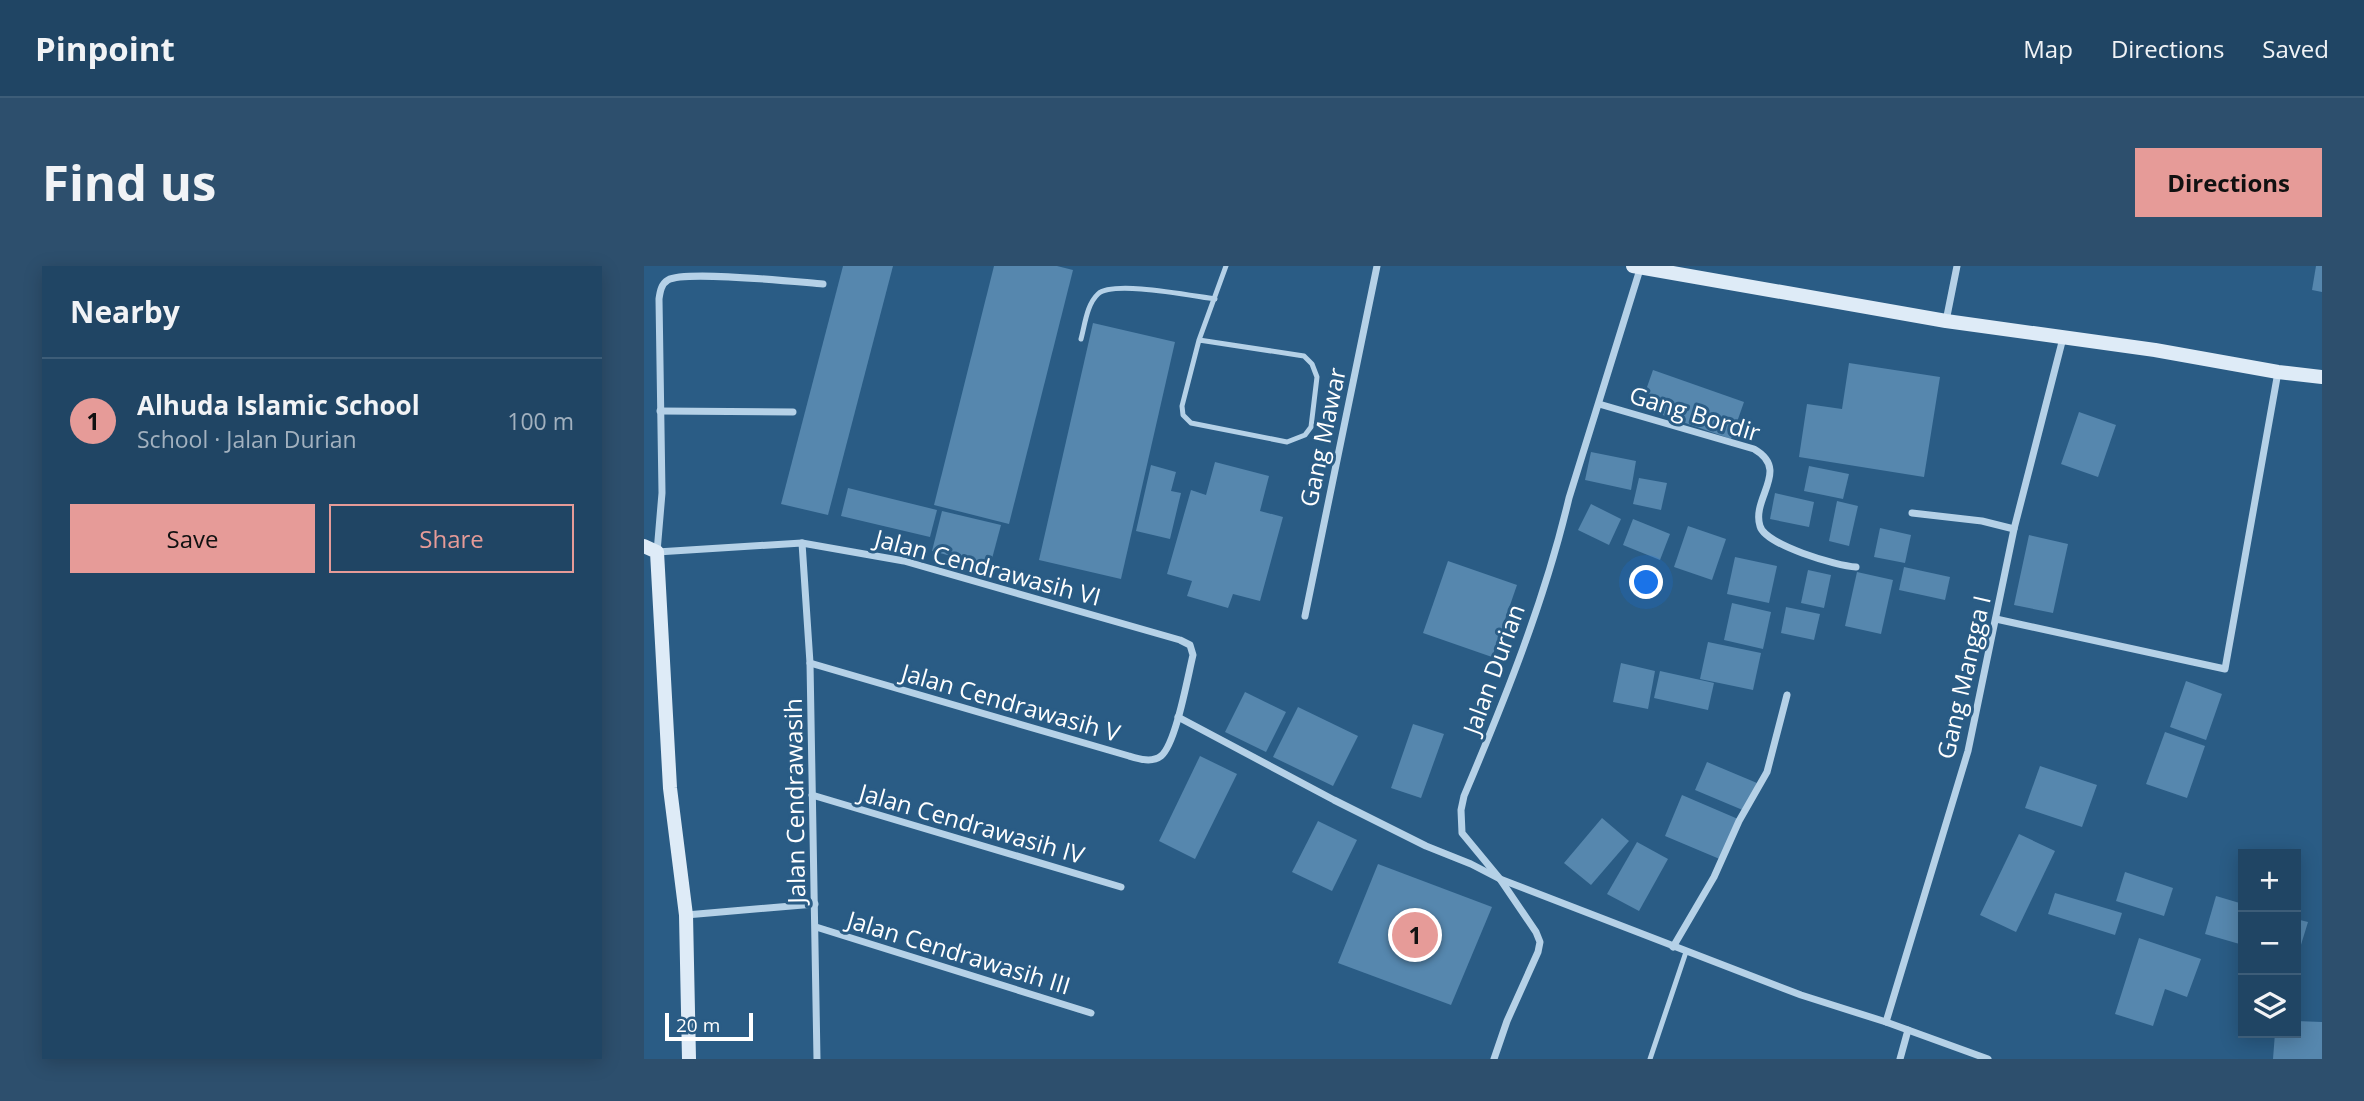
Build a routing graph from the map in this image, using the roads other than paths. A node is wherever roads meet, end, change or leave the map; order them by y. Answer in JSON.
{"nodes":[{"id":1,"x":1227,"y":266,"type":"edge"},
{"id":2,"x":1377,"y":266,"type":"edge"},
{"id":3,"x":1957,"y":266,"type":"edge"},
{"id":4,"x":1638,"y":267,"type":"edge"},
{"id":5,"x":823,"y":284,"type":"dead end"},
{"id":6,"x":1215,"y":299,"type":"junction"},
{"id":7,"x":1946,"y":321,"type":"junction"},
{"id":8,"x":2063,"y":337,"type":"junction"},
{"id":9,"x":1081,"y":339,"type":"dead end"},
{"id":10,"x":1199,"y":340,"type":"junction"},
{"id":11,"x":2278,"y":373,"type":"junction"},
{"id":12,"x":2322,"y":377,"type":"edge"},
{"id":13,"x":1599,"y":404,"type":"junction"},
{"id":14,"x":660,"y":411,"type":"junction"},
{"id":15,"x":793,"y":412,"type":"dead end"},
{"id":16,"x":1912,"y":513,"type":"dead end"},
{"id":17,"x":2014,"y":529,"type":"junction"},
{"id":18,"x":802,"y":543,"type":"junction"},
{"id":19,"x":651,"y":549,"type":"edge"},
{"id":20,"x":1856,"y":567,"type":"dead end"},
{"id":21,"x":1305,"y":616,"type":"dead end"},
{"id":22,"x":1996,"y":619,"type":"junction"},
{"id":23,"x":810,"y":663,"type":"junction"},
{"id":24,"x":1787,"y":695,"type":"dead end"},
{"id":25,"x":1178,"y":717,"type":"junction"},
{"id":26,"x":812,"y":795,"type":"junction"},
{"id":27,"x":1500,"y":879,"type":"junction"},
{"id":28,"x":1121,"y":887,"type":"dead end"},
{"id":29,"x":815,"y":904,"type":"junction"},
{"id":30,"x":686,"y":915,"type":"junction"},
{"id":31,"x":816,"y":927,"type":"junction"},
{"id":32,"x":1673,"y":947,"type":"junction"},
{"id":33,"x":1686,"y":952,"type":"junction"},
{"id":34,"x":1091,"y":1013,"type":"dead end"},
{"id":35,"x":1886,"y":1022,"type":"junction"},
{"id":36,"x":1908,"y":1030,"type":"junction"},
{"id":37,"x":689,"y":1059,"type":"edge"},
{"id":38,"x":817,"y":1059,"type":"edge"},
{"id":39,"x":1494,"y":1059,"type":"edge"},
{"id":40,"x":1650,"y":1059,"type":"edge"},
{"id":41,"x":1900,"y":1059,"type":"edge"},
{"id":42,"x":1988,"y":1059,"type":"edge"}],
"edges":[{"from":1,"to":6,"type":"lane"},
{"from":2,"to":21,"type":"street","name":"Gang Mawar"},
{"from":3,"to":7,"type":"street"},
{"from":4,"to":7,"type":"street"},
{"from":4,"to":13,"type":"street","name":"Jalan Durian"},
{"from":5,"to":14,"type":"street"},
{"from":6,"to":9,"type":"lane"},
{"from":6,"to":10,"type":"lane"},
{"from":7,"to":8,"type":"street"},
{"from":8,"to":11,"type":"street"},
{"from":8,"to":17,"type":"street","name":"Gang Mangga I"},
{"from":10,"to":10,"type":"lane"},
{"from":11,"to":12,"type":"street"},
{"from":11,"to":22,"type":"street"},
{"from":13,"to":20,"type":"street","name":"Gang Bordir"},
{"from":13,"to":27,"type":"street","name":"Jalan Durian"},
{"from":14,"to":15,"type":"street"},
{"from":14,"to":19,"type":"street"},
{"from":16,"to":17,"type":"street"},
{"from":17,"to":22,"type":"street","name":"Gang Mangga I"},
{"from":18,"to":19,"type":"street","name":"Jalan Cendrawasih VI"},
{"from":18,"to":23,"type":"street","name":"Jalan Cendrawasih"},
{"from":18,"to":25,"type":"street","name":"Jalan Cendrawasih VI"},
{"from":19,"to":30,"type":"street"},
{"from":22,"to":35,"type":"street","name":"Gang Mangga I"},
{"from":23,"to":25,"type":"street","name":"Jalan Cendrawasih V"},
{"from":23,"to":26,"type":"street","name":"Jalan Cendrawasih"},
{"from":24,"to":32,"type":"street"},
{"from":25,"to":27,"type":"street"},
{"from":26,"to":28,"type":"street","name":"Jalan Cendrawasih IV"},
{"from":26,"to":29,"type":"street","name":"Jalan Cendrawasih"},
{"from":27,"to":32,"type":"street"},
{"from":27,"to":39,"type":"street","name":"Jalan Durian"},
{"from":29,"to":30,"type":"street"},
{"from":29,"to":31,"type":"street","name":"Jalan Cendrawasih"},
{"from":30,"to":37,"type":"street"},
{"from":31,"to":34,"type":"street","name":"Jalan Cendrawasih III"},
{"from":31,"to":38,"type":"street","name":"Jalan Cendrawasih"},
{"from":32,"to":33,"type":"street"},
{"from":33,"to":35,"type":"street"},
{"from":33,"to":40,"type":"lane"},
{"from":35,"to":36,"type":"street"},
{"from":36,"to":41,"type":"street"},
{"from":36,"to":42,"type":"street"}]}
